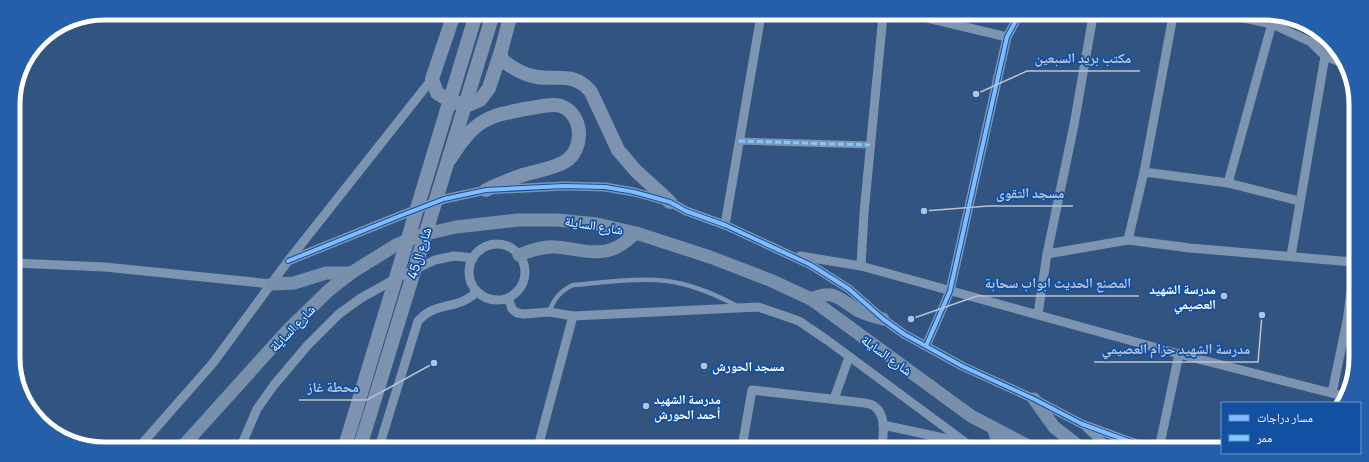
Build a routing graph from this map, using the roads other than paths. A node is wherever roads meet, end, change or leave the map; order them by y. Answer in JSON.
{"nodes":[{"id":1,"x":452,"y":20,"type":"edge"},
{"id":2,"x":474,"y":20,"type":"edge"},
{"id":3,"x":491,"y":20,"type":"edge"},
{"id":4,"x":509,"y":20,"type":"edge"},
{"id":5,"x":760,"y":20,"type":"edge"},
{"id":6,"x":882,"y":20,"type":"edge"},
{"id":7,"x":936,"y":20,"type":"edge"},
{"id":8,"x":1017,"y":20,"type":"edge"},
{"id":9,"x":1092,"y":20,"type":"edge"},
{"id":10,"x":1172,"y":20,"type":"edge"},
{"id":11,"x":1273,"y":20,"type":"edge"},
{"id":12,"x":1274,"y":21,"type":"edge"},
{"id":13,"x":1007,"y":37,"type":"junction"},
{"id":14,"x":501,"y":51,"type":"junction"},
{"id":15,"x":1325,"y":56,"type":"junction"},
{"id":16,"x":1337,"y":61,"type":"edge"},
{"id":17,"x":432,"y":79,"type":"junction"},
{"id":18,"x":739,"y":141,"type":"junction"},
{"id":19,"x":870,"y":145,"type":"junction"},
{"id":20,"x":445,"y":166,"type":"junction"},
{"id":21,"x":1144,"y":172,"type":"junction"},
{"id":22,"x":1228,"y":183,"type":"junction"},
{"id":23,"x":486,"y":190,"type":"junction"},
{"id":24,"x":1299,"y":201,"type":"junction"},
{"id":25,"x":670,"y":202,"type":"junction"},
{"id":26,"x":725,"y":225,"type":"junction"},
{"id":27,"x":636,"y":233,"type":"junction"},
{"id":28,"x":1128,"y":240,"type":"junction"},
{"id":29,"x":1047,"y":254,"type":"junction"},
{"id":30,"x":519,"y":255,"type":"junction"},
{"id":31,"x":791,"y":255,"type":"junction"},
{"id":32,"x":1291,"y":256,"type":"junction"},
{"id":33,"x":473,"y":258,"type":"junction"},
{"id":34,"x":288,"y":261,"type":"junction"},
{"id":35,"x":1349,"y":262,"type":"edge"},
{"id":36,"x":20,"y":263,"type":"edge"},
{"id":37,"x":861,"y":266,"type":"junction"},
{"id":38,"x":351,"y":273,"type":"junction"},
{"id":39,"x":272,"y":284,"type":"junction"},
{"id":40,"x":950,"y":291,"type":"junction"},
{"id":41,"x":477,"y":292,"type":"junction"},
{"id":42,"x":508,"y":298,"type":"junction"},
{"id":43,"x":811,"y":299,"type":"junction"},
{"id":44,"x":738,"y":308,"type":"junction"},
{"id":45,"x":549,"y":312,"type":"junction"},
{"id":46,"x":1038,"y":314,"type":"junction"},
{"id":47,"x":574,"y":316,"type":"junction"},
{"id":48,"x":883,"y":319,"type":"junction"},
{"id":49,"x":1349,"y":326,"type":"edge"},
{"id":50,"x":926,"y":346,"type":"junction"},
{"id":51,"x":1179,"y":354,"type":"junction"},
{"id":52,"x":849,"y":357,"type":"junction"},
{"id":53,"x":1332,"y":393,"type":"junction"},
{"id":54,"x":1340,"y":395,"type":"edge"},
{"id":55,"x":834,"y":399,"type":"junction"},
{"id":56,"x":1034,"y":399,"type":"junction"},
{"id":57,"x":1082,"y":424,"type":"junction"},
{"id":58,"x":883,"y":425,"type":"junction"},
{"id":59,"x":993,"y":428,"type":"junction"},
{"id":60,"x":144,"y":442,"type":"edge"},
{"id":61,"x":187,"y":442,"type":"edge"},
{"id":62,"x":243,"y":442,"type":"edge"},
{"id":63,"x":346,"y":442,"type":"edge"},
{"id":64,"x":361,"y":442,"type":"edge"},
{"id":65,"x":380,"y":442,"type":"edge"},
{"id":66,"x":539,"y":442,"type":"edge"},
{"id":67,"x":743,"y":442,"type":"edge"},
{"id":68,"x":882,"y":442,"type":"edge"},
{"id":69,"x":966,"y":442,"type":"joint"},
{"id":70,"x":999,"y":442,"type":"edge"},
{"id":71,"x":1020,"y":442,"type":"edge"},
{"id":72,"x":1074,"y":442,"type":"edge"},
{"id":73,"x":1102,"y":442,"type":"edge"},
{"id":74,"x":1133,"y":442,"type":"edge"},
{"id":75,"x":1160,"y":442,"type":"edge"}],
"edges":[{"from":1,"to":17,"type":"main road"},
{"from":2,"to":63,"type":"main road","name":"شارع ال45","bridge":true},
{"from":3,"to":20,"type":"main road","name":"شارع ال45","bridge":true},
{"from":4,"to":14,"type":"main road"},
{"from":5,"to":18,"type":"street"},
{"from":6,"to":19,"type":"street"},
{"from":7,"to":13,"type":"street"},
{"from":8,"to":13,"type":"street"},
{"from":9,"to":29,"type":"street"},
{"from":10,"to":21,"type":"street"},
{"from":11,"to":22,"type":"street"},
{"from":12,"to":15,"type":"street"},
{"from":13,"to":40,"type":"street"},
{"from":14,"to":17,"type":"main road"},
{"from":14,"to":25,"type":"main road"},
{"from":15,"to":16,"type":"street"},
{"from":15,"to":24,"type":"street"},
{"from":17,"to":34,"type":"street"},
{"from":18,"to":19,"type":"street"},
{"from":18,"to":26,"type":"street"},
{"from":19,"to":37,"type":"street"},
{"from":20,"to":23,"type":"main road","bridge":true},
{"from":20,"to":64,"type":"main road","name":"شارع ال45","bridge":true},
{"from":21,"to":22,"type":"street"},
{"from":21,"to":28,"type":"street"},
{"from":22,"to":24,"type":"street"},
{"from":23,"to":25,"type":"street"},
{"from":23,"to":34,"type":"street"},
{"from":24,"to":32,"type":"street"},
{"from":25,"to":26,"type":"street"},
{"from":26,"to":31,"type":"street"},
{"from":27,"to":30,"type":"main road"},
{"from":27,"to":38,"type":"main road","name":"شارع السايلة"},
{"from":27,"to":43,"type":"main road","name":"شارع السايلة"},
{"from":28,"to":29,"type":"street"},
{"from":28,"to":32,"type":"street"},
{"from":29,"to":46,"type":"street"},
{"from":30,"to":33,"type":"street"},
{"from":30,"to":42,"type":"street"},
{"from":31,"to":37,"type":"street"},
{"from":31,"to":48,"type":"street"},
{"from":32,"to":35,"type":"street"},
{"from":33,"to":41,"type":"street"},
{"from":33,"to":62,"type":"street"},
{"from":34,"to":39,"type":"street"},
{"from":36,"to":39,"type":"street"},
{"from":37,"to":40,"type":"street"},
{"from":38,"to":39,"type":"main road"},
{"from":38,"to":61,"type":"main road","name":"شارع السايلة"},
{"from":39,"to":60,"type":"street"},
{"from":40,"to":46,"type":"street"},
{"from":40,"to":50,"type":"street"},
{"from":41,"to":42,"type":"street"},
{"from":41,"to":65,"type":"street"},
{"from":42,"to":45,"type":"street"},
{"from":43,"to":48,"type":"main road"},
{"from":43,"to":59,"type":"main road","name":"شارع السايلة"},
{"from":44,"to":45,"type":"lane"},
{"from":44,"to":47,"type":"street"},
{"from":44,"to":52,"type":"street"},
{"from":45,"to":47,"type":"street"},
{"from":46,"to":51,"type":"street"},
{"from":47,"to":66,"type":"street"},
{"from":48,"to":50,"type":"street"},
{"from":49,"to":53,"type":"street"},
{"from":50,"to":56,"type":"street"},
{"from":51,"to":53,"type":"street"},
{"from":51,"to":75,"type":"street"},
{"from":52,"to":55,"type":"street"},
{"from":52,"to":69,"type":"street"},
{"from":53,"to":54,"type":"street"},
{"from":55,"to":58,"type":"street"},
{"from":55,"to":67,"type":"street"},
{"from":56,"to":57,"type":"street"},
{"from":56,"to":72,"type":"main road"},
{"from":57,"to":73,"type":"street"},
{"from":57,"to":74,"type":"street"},
{"from":58,"to":68,"type":"street"},
{"from":58,"to":69,"type":"street"},
{"from":59,"to":70,"type":"main road"},
{"from":59,"to":71,"type":"main road","name":"شارع السايلة"}]}
